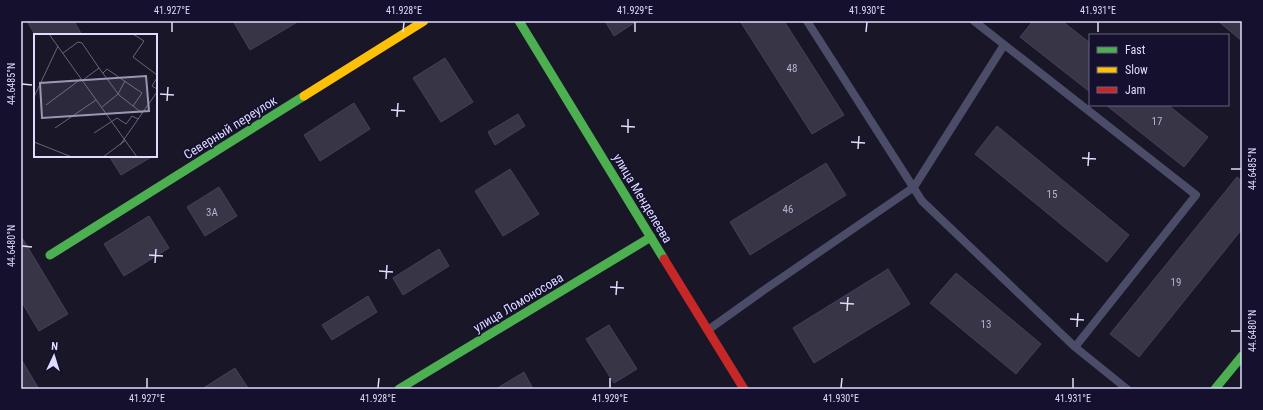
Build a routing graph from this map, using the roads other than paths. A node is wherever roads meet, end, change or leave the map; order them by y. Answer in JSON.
{"nodes":[{"id":1,"x":424,"y":21,"type":"edge"},
{"id":2,"x":519,"y":21,"type":"edge"},
{"id":3,"x":807,"y":21,"type":"edge"},
{"id":4,"x":974,"y":21,"type":"edge"},
{"id":5,"x":1004,"y":45,"type":"junction"},
{"id":6,"x":914,"y":187,"type":"junction"},
{"id":7,"x":651,"y":237,"type":"junction"},
{"id":8,"x":50,"y":255,"type":"dead end"},
{"id":9,"x":708,"y":330,"type":"junction"},
{"id":10,"x":1075,"y":347,"type":"junction"},
{"id":11,"x":1242,"y":356,"type":"edge"},
{"id":12,"x":399,"y":389,"type":"edge"},
{"id":13,"x":744,"y":389,"type":"edge"},
{"id":14,"x":1127,"y":389,"type":"edge"},
{"id":15,"x":1215,"y":389,"type":"edge"}],
"edges":[{"from":1,"to":8,"type":"street","name":"Северный переулок"},
{"from":2,"to":7,"type":"street","name":"улица Менделеева"},
{"from":3,"to":6,"type":"lane"},
{"from":4,"to":5,"type":"lane"},
{"from":5,"to":6,"type":"lane"},
{"from":5,"to":10,"type":"lane"},
{"from":6,"to":9,"type":"lane"},
{"from":6,"to":10,"type":"lane"},
{"from":7,"to":9,"type":"street","name":"улица Менделеева"},
{"from":7,"to":12,"type":"street","name":"улица Ломоносова"},
{"from":9,"to":13,"type":"street","name":"улица Менделеева"},
{"from":10,"to":14,"type":"lane"},
{"from":11,"to":15,"type":"street"}]}
